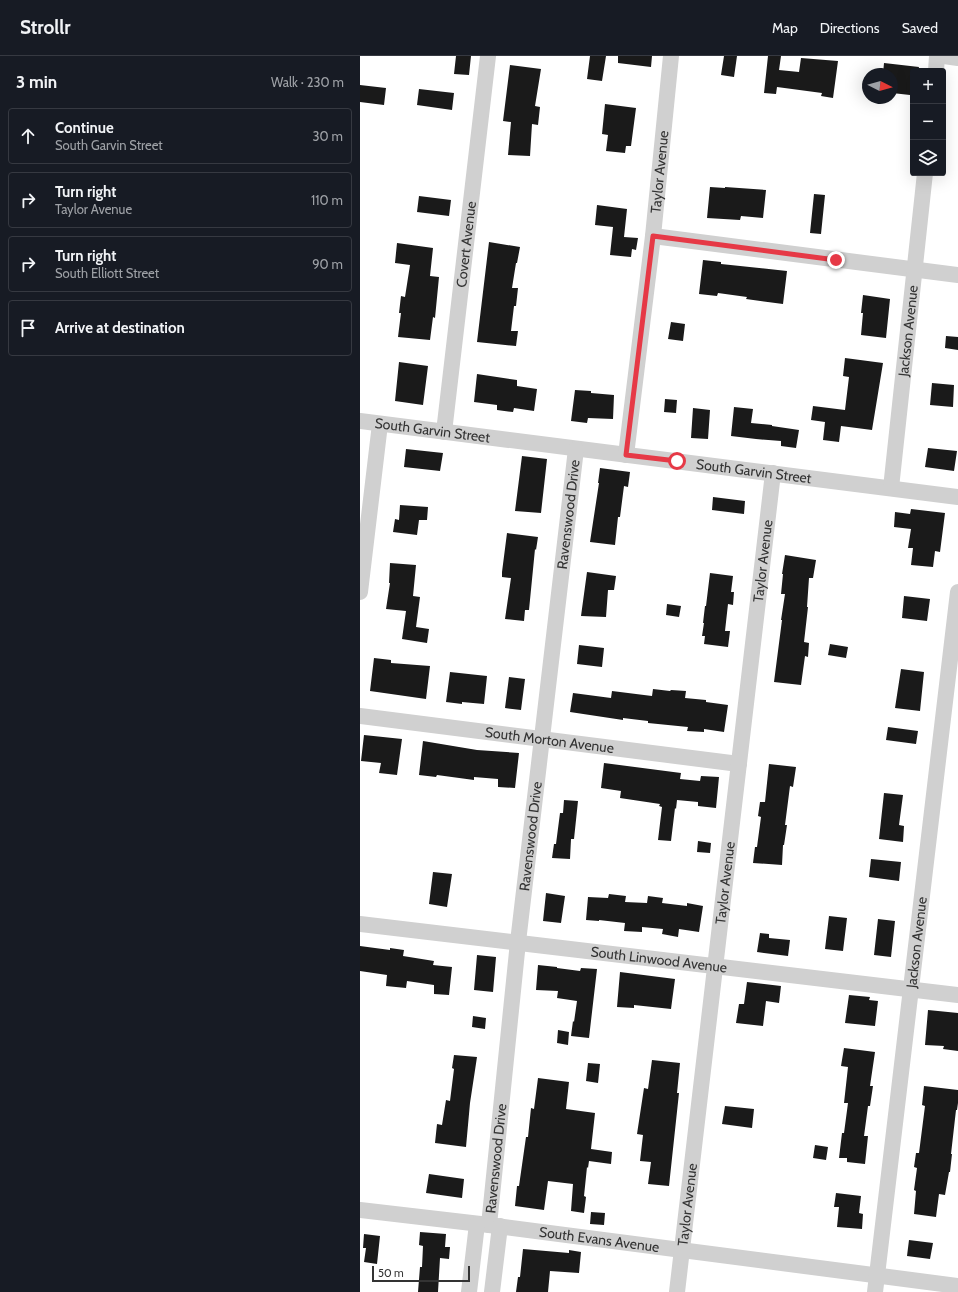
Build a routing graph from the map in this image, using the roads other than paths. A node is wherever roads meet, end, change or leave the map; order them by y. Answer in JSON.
{"nodes":[{"id":1,"x":488,"y":56,"type":"edge"},
{"id":2,"x":671,"y":56,"type":"edge"},
{"id":3,"x":938,"y":56,"type":"edge"},
{"id":4,"x":944,"y":56,"type":"edge"},
{"id":5,"x":958,"y":58,"type":"edge"},
{"id":6,"x":936,"y":68,"type":"edge"},
{"id":7,"x":925,"y":176,"type":"edge"},
{"id":8,"x":653,"y":236,"type":"junction"},
{"id":9,"x":915,"y":269,"type":"junction"},
{"id":10,"x":958,"y":275,"type":"edge"},
{"id":11,"x":360,"y":421,"type":"edge"},
{"id":12,"x":380,"y":424,"type":"junction"},
{"id":13,"x":444,"y":432,"type":"junction"},
{"id":14,"x":576,"y":449,"type":"junction"},
{"id":15,"x":626,"y":455,"type":"junction"},
{"id":16,"x":773,"y":473,"type":"junction"},
{"id":17,"x":891,"y":488,"type":"junction"},
{"id":18,"x":958,"y":497,"type":"edge"},
{"id":19,"x":360,"y":592,"type":"edge"},
{"id":20,"x":958,"y":592,"type":"edge"},
{"id":21,"x":360,"y":716,"type":"edge"},
{"id":22,"x":542,"y":739,"type":"junction"},
{"id":23,"x":739,"y":764,"type":"junction"},
{"id":24,"x":360,"y":924,"type":"edge"},
{"id":25,"x":518,"y":942,"type":"junction"},
{"id":26,"x":715,"y":966,"type":"junction"},
{"id":27,"x":911,"y":989,"type":"junction"},
{"id":28,"x":958,"y":995,"type":"edge"},
{"id":29,"x":360,"y":1210,"type":"edge"},
{"id":30,"x":489,"y":1225,"type":"junction"},
{"id":31,"x":682,"y":1251,"type":"junction"},
{"id":32,"x":877,"y":1276,"type":"junction"},
{"id":33,"x":958,"y":1286,"type":"edge"},
{"id":34,"x":469,"y":1292,"type":"edge"},
{"id":35,"x":492,"y":1292,"type":"edge"},
{"id":36,"x":677,"y":1292,"type":"edge"},
{"id":37,"x":875,"y":1292,"type":"edge"}],
"edges":[{"from":1,"to":13,"type":"street","name":"Covert Avenue"},
{"from":2,"to":8,"type":"street","name":"Taylor Avenue"},
{"from":3,"to":6,"type":"street"},
{"from":4,"to":5,"type":"street"},
{"from":7,"to":9,"type":"street","name":"Jackson Avenue"},
{"from":8,"to":9,"type":"street"},
{"from":8,"to":15,"type":"street","name":"Taylor Avenue"},
{"from":9,"to":10,"type":"street"},
{"from":9,"to":17,"type":"street","name":"Jackson Avenue"},
{"from":11,"to":12,"type":"street","name":"South Garvin Street"},
{"from":12,"to":13,"type":"street","name":"South Garvin Street"},
{"from":12,"to":19,"type":"street"},
{"from":13,"to":14,"type":"street","name":"South Garvin Street"},
{"from":14,"to":15,"type":"street","name":"South Garvin Street"},
{"from":14,"to":22,"type":"street","name":"Ravenswood Drive"},
{"from":15,"to":16,"type":"street","name":"South Garvin Street"},
{"from":16,"to":17,"type":"street","name":"South Garvin Street"},
{"from":16,"to":23,"type":"street","name":"Taylor Avenue"},
{"from":17,"to":18,"type":"street","name":"South Garvin Street"},
{"from":20,"to":27,"type":"street","name":"Jackson Avenue"},
{"from":21,"to":22,"type":"street","name":"South Morton Avenue"},
{"from":22,"to":23,"type":"street","name":"South Morton Avenue"},
{"from":22,"to":25,"type":"street","name":"Ravenswood Drive"},
{"from":23,"to":26,"type":"street","name":"Taylor Avenue"},
{"from":24,"to":25,"type":"street","name":"South Linwood Avenue"},
{"from":25,"to":26,"type":"street","name":"South Linwood Avenue"},
{"from":25,"to":30,"type":"street","name":"Ravenswood Drive"},
{"from":26,"to":27,"type":"street","name":"South Linwood Avenue"},
{"from":26,"to":31,"type":"street","name":"Taylor Avenue"},
{"from":27,"to":28,"type":"street","name":"South Linwood Avenue"},
{"from":27,"to":32,"type":"street","name":"Jackson Avenue"},
{"from":29,"to":30,"type":"street","name":"South Evans Avenue"},
{"from":30,"to":31,"type":"street","name":"South Evans Avenue"},
{"from":30,"to":34,"type":"street","name":"Ravenswood Drive"},
{"from":30,"to":35,"type":"street","name":"Ravenswood Drive"},
{"from":31,"to":32,"type":"street","name":"South Evans Avenue"},
{"from":31,"to":36,"type":"street","name":"Taylor Avenue"},
{"from":32,"to":33,"type":"street","name":"South Evans Avenue"},
{"from":32,"to":37,"type":"street","name":"Jackson Avenue"}]}
